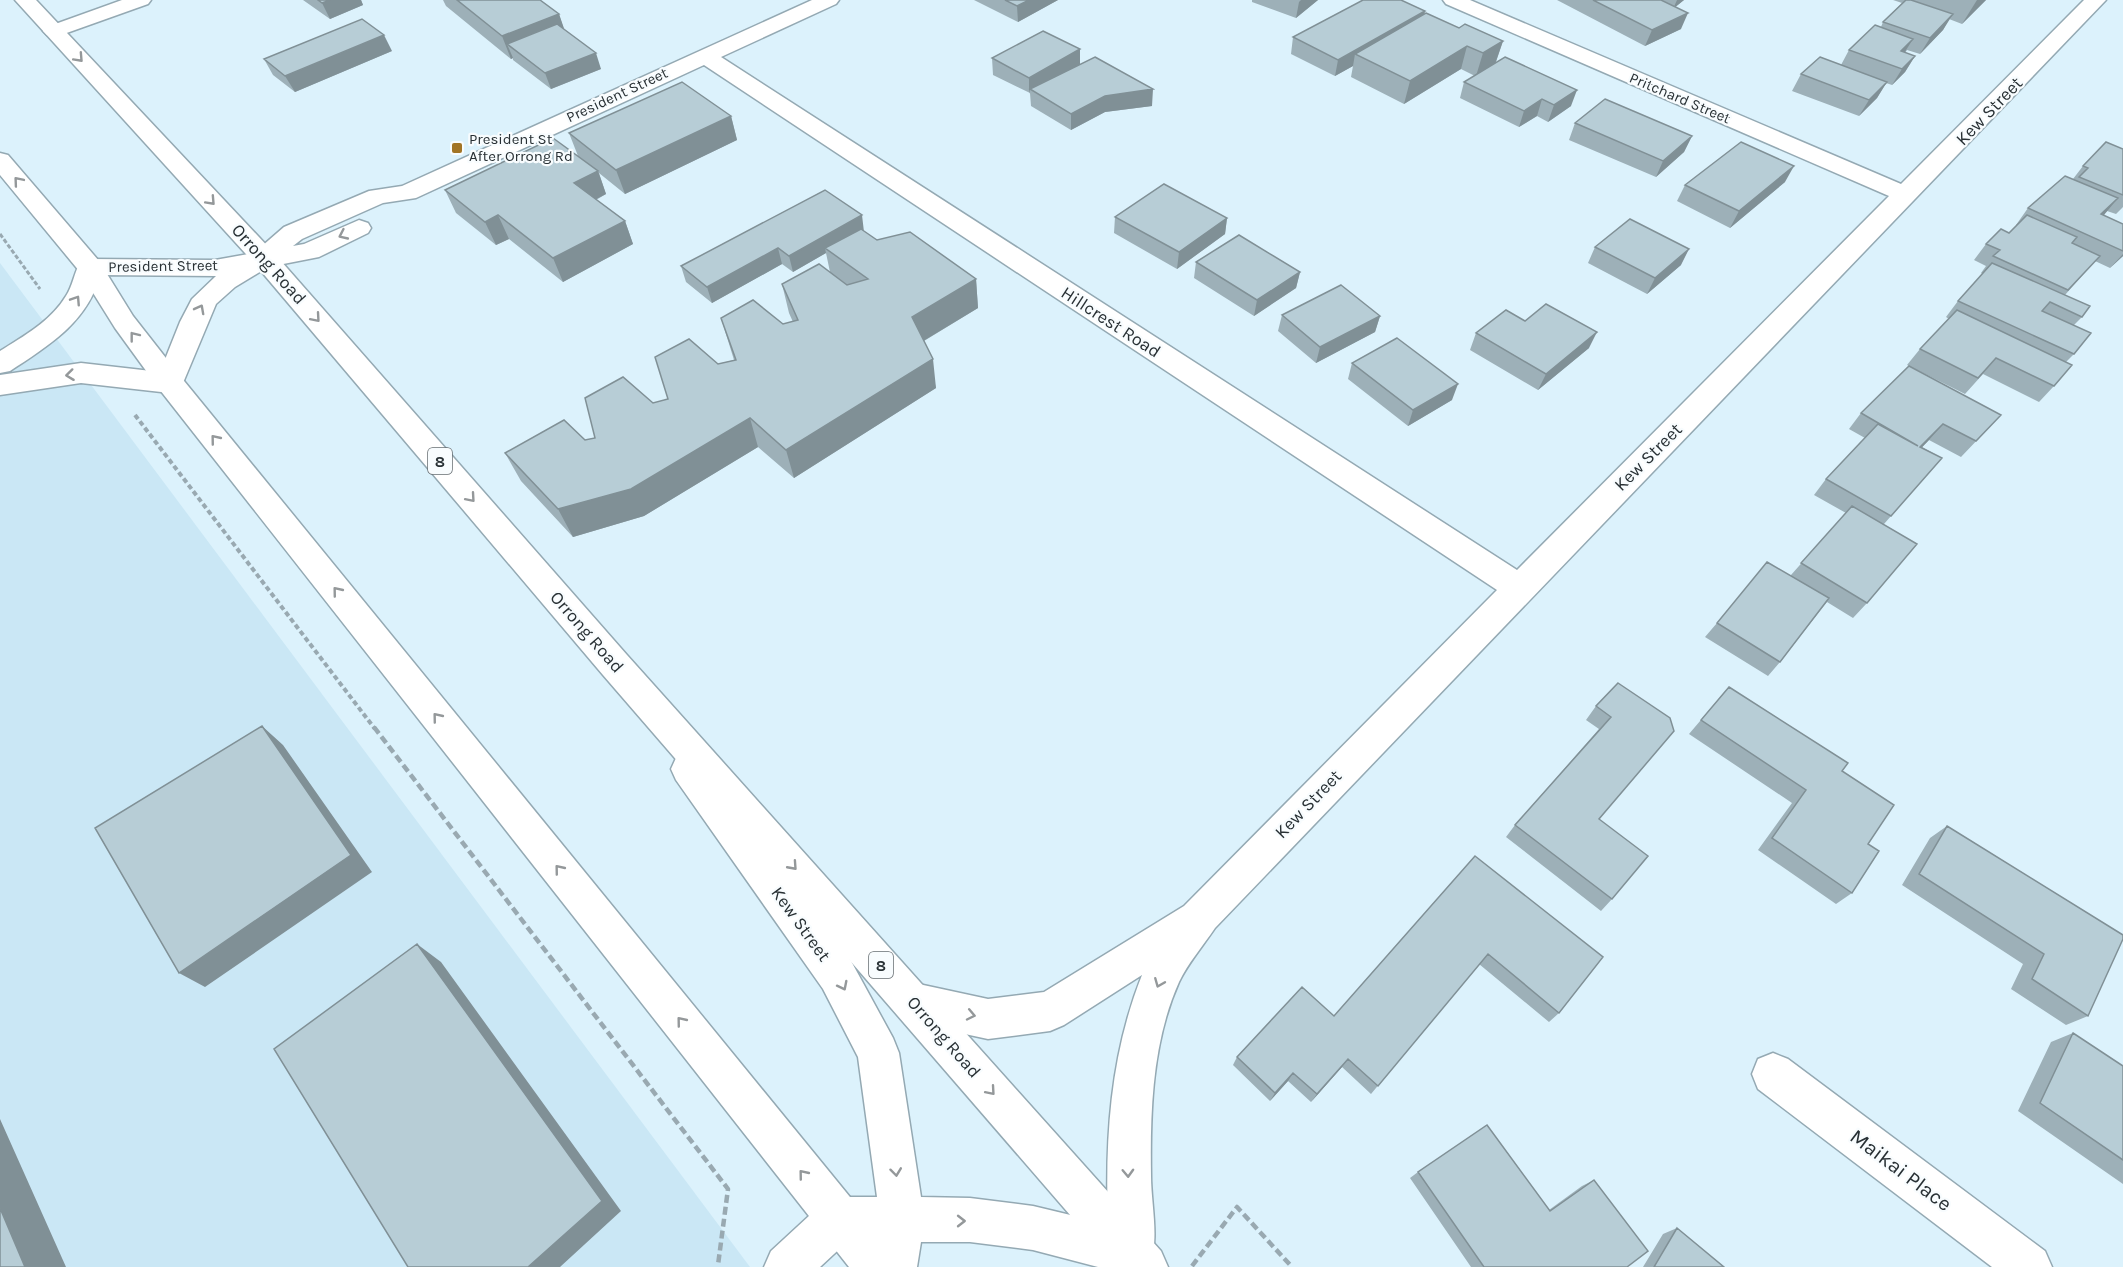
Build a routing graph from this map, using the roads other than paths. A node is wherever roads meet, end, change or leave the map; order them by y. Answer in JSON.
{"nodes":[{"id":1,"x":25,"y":0,"type":"edge"},
{"id":2,"x":141,"y":0,"type":"edge"},
{"id":3,"x":829,"y":0,"type":"edge"},
{"id":4,"x":2096,"y":0,"type":"edge"},
{"id":5,"x":1458,"y":1,"type":"edge"},
{"id":6,"x":54,"y":31,"type":"junction"},
{"id":7,"x":704,"y":56,"type":"junction"},
{"id":8,"x":0,"y":160,"type":"edge"},
{"id":9,"x":1907,"y":195,"type":"junction"},
{"id":10,"x":264,"y":258,"type":"junction"},
{"id":11,"x":90,"y":267,"type":"junction"},
{"id":12,"x":0,"y":364,"type":"edge"},
{"id":13,"x":170,"y":382,"type":"junction"},
{"id":14,"x":0,"y":386,"type":"edge"},
{"id":15,"x":1519,"y":588,"type":"junction"},
{"id":16,"x":615,"y":665,"type":"junction"},
{"id":17,"x":1201,"y":915,"type":"junction"},
{"id":18,"x":914,"y":1003,"type":"junction"},
{"id":19,"x":1773,"y":1074,"type":"dead end"},
{"id":20,"x":839,"y":1219,"type":"junction"},
{"id":21,"x":902,"y":1221,"type":"junction"},
{"id":22,"x":1138,"y":1260,"type":"edge"},
{"id":23,"x":787,"y":1267,"type":"edge"},
{"id":24,"x":878,"y":1267,"type":"edge"},
{"id":25,"x":894,"y":1267,"type":"edge"},
{"id":26,"x":2029,"y":1267,"type":"edge"}],
"edges":[{"from":1,"to":6,"type":"main road","name":"Orrong Road","number":"8"},
{"from":2,"to":6,"type":"main road"},
{"from":3,"to":7,"type":"main road","name":"President Street"},
{"from":4,"to":9,"type":"main road","name":"Kew Street"},
{"from":5,"to":9,"type":"main road","name":"Pritchard Street"},
{"from":6,"to":10,"type":"main road","name":"Orrong Road","number":"8","one_way":true},
{"from":7,"to":10,"type":"main road","name":"President Street"},
{"from":7,"to":15,"type":"main road","name":"Hillcrest Road"},
{"from":11,"to":8,"type":"main road","one_way":true},
{"from":9,"to":15,"type":"main road","name":"Kew Street"},
{"from":10,"to":11,"type":"main road","name":"President Street"},
{"from":13,"to":10,"type":"main road","name":"President Street","one_way":true},
{"from":10,"to":16,"type":"main road","name":"Orrong Road","number":"8","one_way":true},
{"from":12,"to":11,"type":"main road","name":"President Street","one_way":true},
{"from":13,"to":11,"type":"main road","one_way":true},
{"from":13,"to":14,"type":"main road","one_way":true},
{"from":20,"to":13,"type":"main road","one_way":true},
{"from":15,"to":17,"type":"main road","name":"Kew Street"},
{"from":16,"to":18,"type":"main road","name":"Orrong Road","number":"8","one_way":true},
{"from":16,"to":21,"type":"main road","name":"Kew Street","one_way":true},
{"from":18,"to":17,"type":"main road","name":"Kew Street","one_way":true},
{"from":17,"to":22,"type":"main road","name":"Kew Street","one_way":true},
{"from":18,"to":22,"type":"main road","name":"Orrong Road","number":"8","one_way":true},
{"from":19,"to":26,"type":"main road","name":"Maikai Place"},
{"from":20,"to":21,"type":"main road"},
{"from":20,"to":23,"type":"main road"},
{"from":20,"to":24,"type":"main road"},
{"from":21,"to":22,"type":"main road","one_way":true},
{"from":21,"to":25,"type":"main road","name":"Kew Street"}]}
